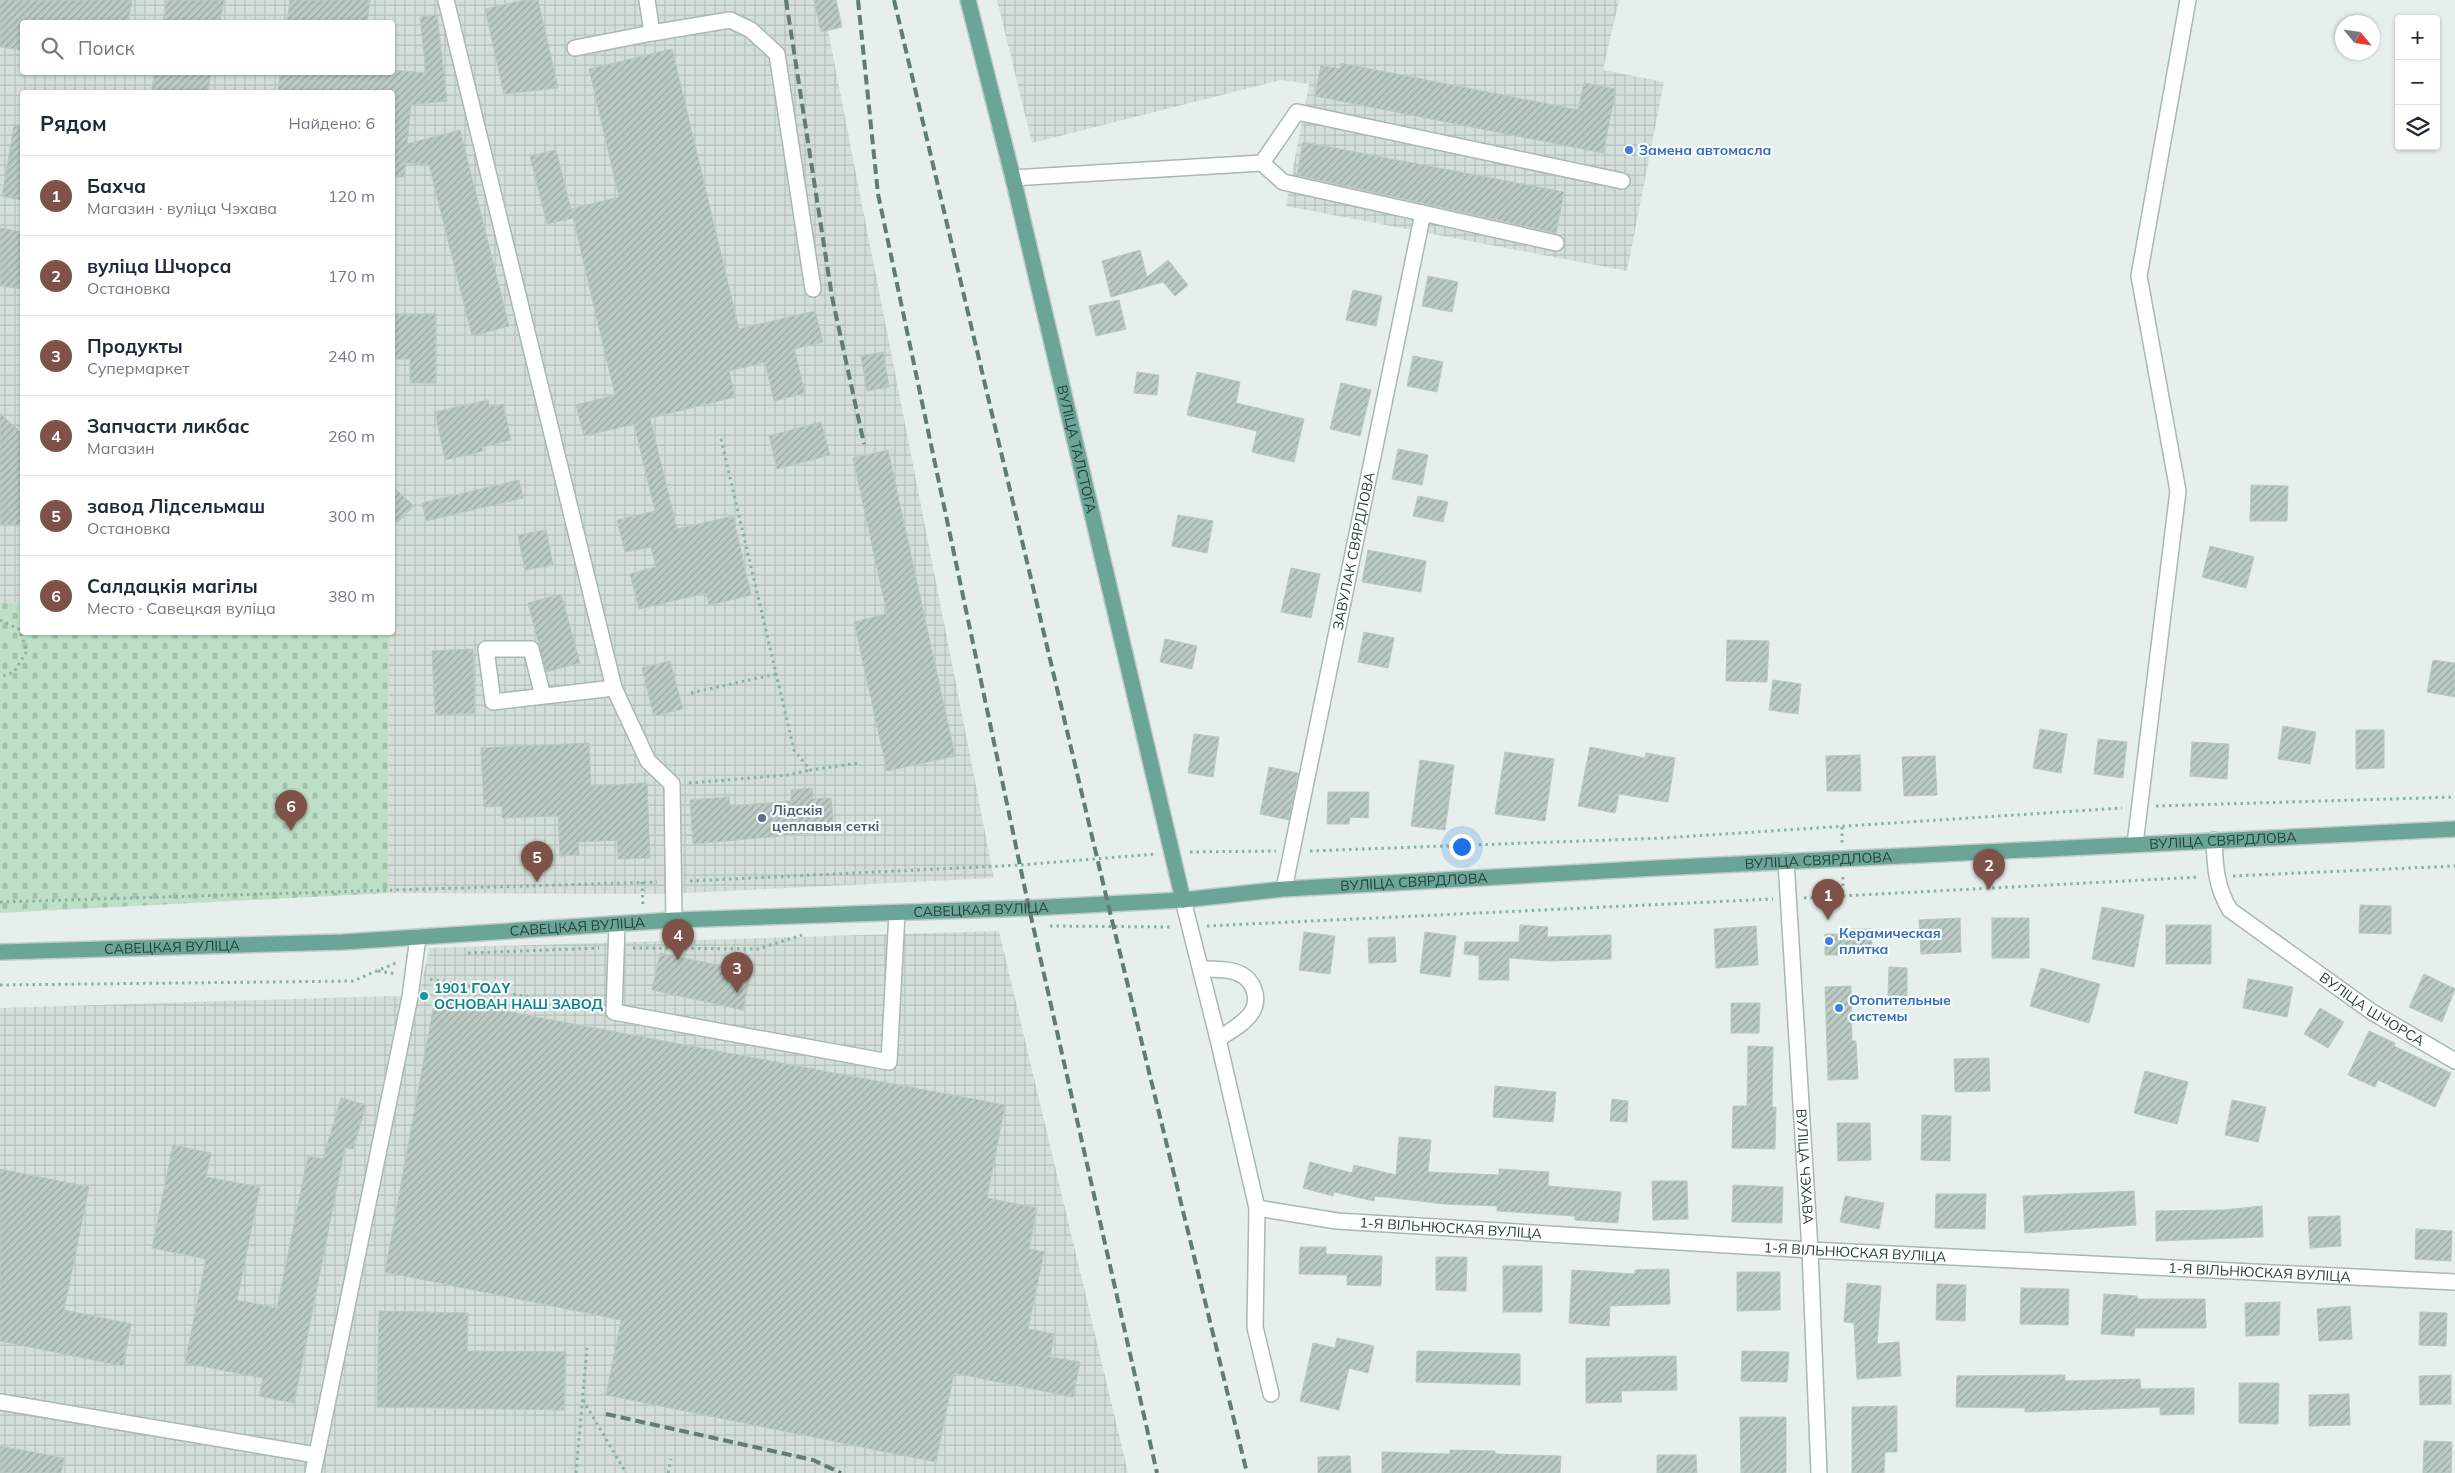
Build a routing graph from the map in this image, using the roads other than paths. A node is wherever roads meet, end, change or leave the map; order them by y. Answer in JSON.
{"nodes":[{"id":1,"x":446,"y":0,"type":"edge"},
{"id":2,"x":647,"y":0,"type":"edge"},
{"id":3,"x":968,"y":0,"type":"edge"},
{"id":4,"x":2188,"y":0,"type":"edge"},
{"id":5,"x":652,"y":33,"type":"junction"},
{"id":6,"x":576,"y":48,"type":"dead end"},
{"id":7,"x":1262,"y":163,"type":"junction"},
{"id":8,"x":1013,"y":178,"type":"junction"},
{"id":9,"x":1622,"y":181,"type":"dead end"},
{"id":10,"x":1423,"y":213,"type":"junction"},
{"id":11,"x":1556,"y":243,"type":"dead end"},
{"id":12,"x":813,"y":289,"type":"dead end"},
{"id":13,"x":614,"y":688,"type":"junction"},
{"id":14,"x":543,"y":696,"type":"junction"},
{"id":15,"x":2455,"y":828,"type":"edge"},
{"id":16,"x":2214,"y":840,"type":"junction"},
{"id":17,"x":2135,"y":844,"type":"junction"},
{"id":18,"x":1786,"y":861,"type":"junction"},
{"id":19,"x":1284,"y":889,"type":"junction"},
{"id":20,"x":1182,"y":900,"type":"junction"},
{"id":21,"x":897,"y":913,"type":"junction"},
{"id":22,"x":674,"y":920,"type":"junction"},
{"id":23,"x":617,"y":924,"type":"junction"},
{"id":24,"x":418,"y":937,"type":"junction"},
{"id":25,"x":0,"y":952,"type":"edge"},
{"id":26,"x":1201,"y":969,"type":"junction"},
{"id":27,"x":1218,"y":1039,"type":"junction"},
{"id":28,"x":2455,"y":1061,"type":"edge"},
{"id":29,"x":1257,"y":1208,"type":"junction"},
{"id":30,"x":1810,"y":1250,"type":"junction"},
{"id":31,"x":2455,"y":1282,"type":"edge"},
{"id":32,"x":1271,"y":1394,"type":"dead end"},
{"id":33,"x":0,"y":1402,"type":"edge"},
{"id":34,"x":316,"y":1455,"type":"junction"},
{"id":35,"x":313,"y":1473,"type":"edge"},
{"id":36,"x":1819,"y":1473,"type":"edge"}],
"edges":[{"from":1,"to":13,"type":"street"},
{"from":2,"to":5,"type":"street"},
{"from":3,"to":8,"type":"main road","name":"ВУЛІЦА ТАЛСТОГА"},
{"from":4,"to":17,"type":"street"},
{"from":5,"to":6,"type":"street"},
{"from":5,"to":12,"type":"street"},
{"from":7,"to":8,"type":"street"},
{"from":7,"to":9,"type":"street"},
{"from":7,"to":10,"type":"street"},
{"from":8,"to":20,"type":"main road","name":"ВУЛІЦА ТАЛСТОГА"},
{"from":10,"to":11,"type":"street"},
{"from":10,"to":19,"type":"street","name":"ЗАВУЛАК СВЯРДЛОВА"},
{"from":13,"to":14,"type":"street"},
{"from":13,"to":22,"type":"street"},
{"from":14,"to":14,"type":"street"},
{"from":15,"to":16,"type":"main road","name":"ВУЛІЦА СВЯРДЛОВА"},
{"from":16,"to":17,"type":"main road","name":"ВУЛІЦА СВЯРДЛОВА"},
{"from":16,"to":28,"type":"street","name":"ВУЛІЦА ШЧОРСА"},
{"from":17,"to":18,"type":"main road","name":"ВУЛІЦА СВЯРДЛОВА"},
{"from":18,"to":19,"type":"main road","name":"ВУЛІЦА СВЯРДЛОВА"},
{"from":18,"to":30,"type":"street","name":"ВУЛІЦА ЧЭХАВА"},
{"from":19,"to":20,"type":"main road","name":"ВУЛІЦА СВЯРДЛОВА"},
{"from":20,"to":21,"type":"main road","name":"САВЕЦКАЯ ВУЛІЦА"},
{"from":20,"to":26,"type":"street"},
{"from":21,"to":22,"type":"main road","name":"САВЕЦКАЯ ВУЛІЦА"},
{"from":21,"to":23,"type":"street"},
{"from":22,"to":23,"type":"main road","name":"САВЕЦКАЯ ВУЛІЦА"},
{"from":23,"to":24,"type":"main road","name":"САВЕЦКАЯ ВУЛІЦА"},
{"from":24,"to":25,"type":"main road","name":"САВЕЦКАЯ ВУЛІЦА"},
{"from":24,"to":34,"type":"street"},
{"from":26,"to":27,"type":"street"},
{"from":26,"to":27,"type":"street"},
{"from":27,"to":29,"type":"street"},
{"from":29,"to":30,"type":"street","name":"1-Я ВІЛЬНЮСКАЯ ВУЛІЦА"},
{"from":29,"to":32,"type":"street"},
{"from":30,"to":31,"type":"street","name":"1-Я ВІЛЬНЮСКАЯ ВУЛІЦА"},
{"from":30,"to":36,"type":"street","name":"ВУЛІЦА ЧЭХАВА"},
{"from":33,"to":34,"type":"street"},
{"from":34,"to":35,"type":"street"}]}
